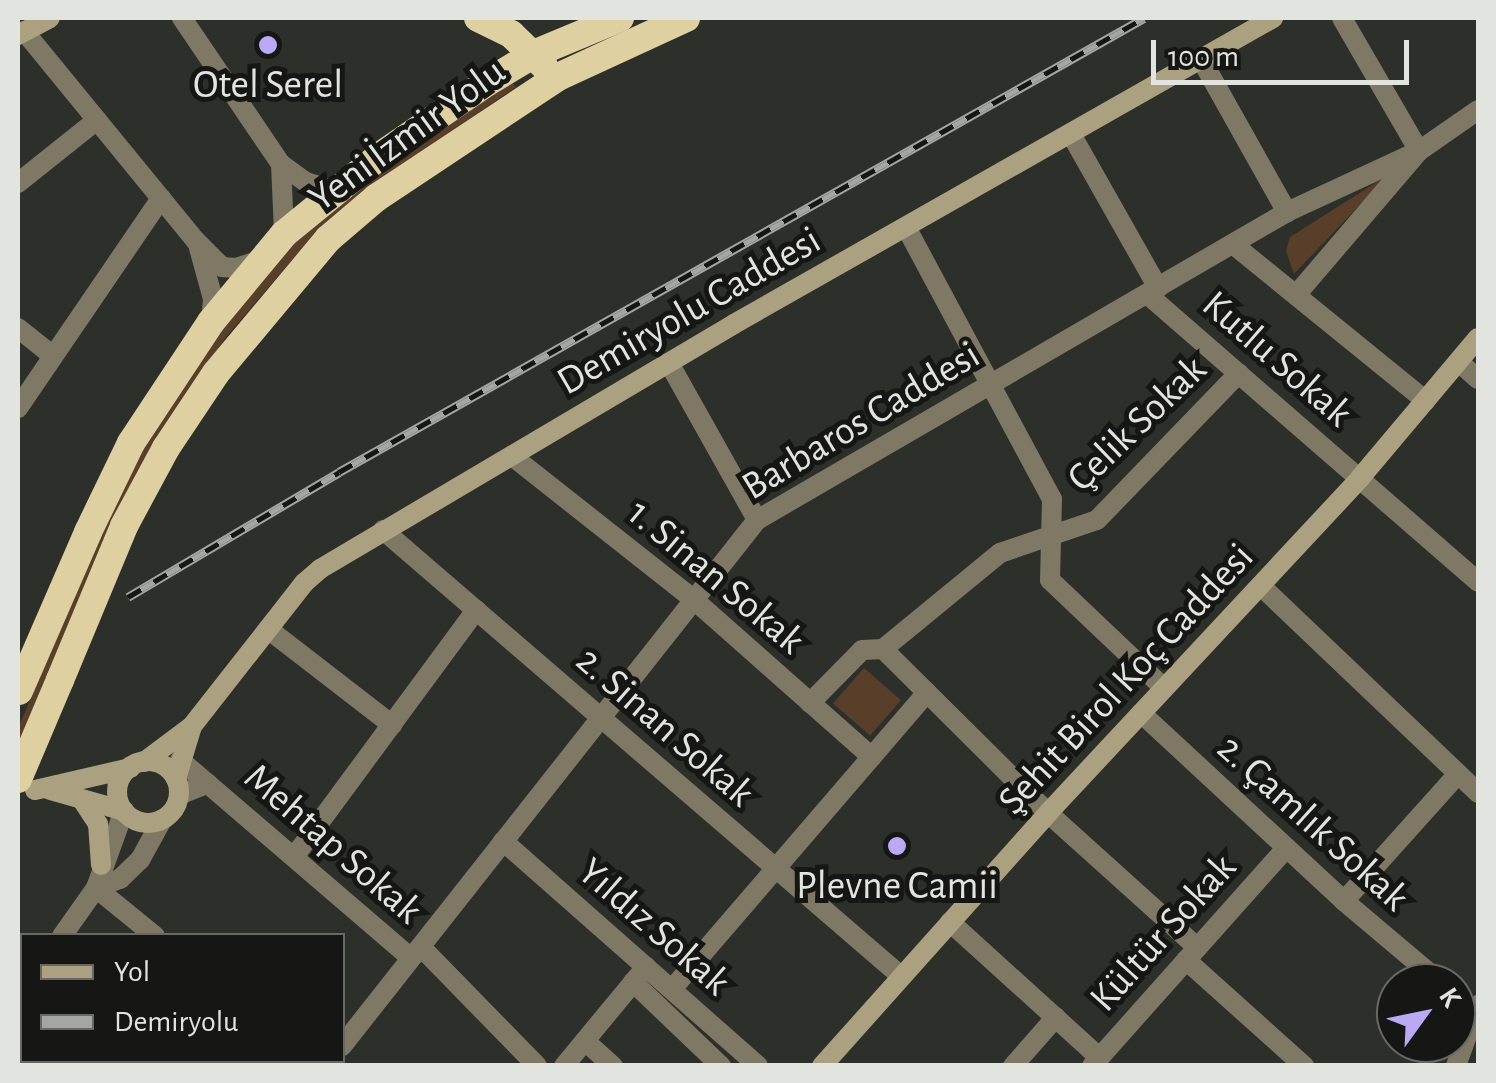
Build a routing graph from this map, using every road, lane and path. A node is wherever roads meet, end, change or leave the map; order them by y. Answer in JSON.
{"nodes":[{"id":1,"x":50,"y":18,"type":"edge"},
{"id":2,"x":182,"y":18,"type":"edge"},
{"id":3,"x":463,"y":18,"type":"edge"},
{"id":4,"x":478,"y":18,"type":"edge"},
{"id":5,"x":620,"y":18,"type":"edge"},
{"id":6,"x":686,"y":18,"type":"edge"},
{"id":7,"x":1273,"y":18,"type":"edge"},
{"id":8,"x":1342,"y":18,"type":"edge"},
{"id":9,"x":21,"y":33,"type":"edge"},
{"id":10,"x":536,"y":54,"type":"junction"},
{"id":11,"x":1201,"y":59,"type":"junction"},
{"id":12,"x":553,"y":80,"type":"junction"},
{"id":13,"x":1478,"y":110,"type":"edge"},
{"id":14,"x":97,"y":120,"type":"junction"},
{"id":15,"x":1071,"y":134,"type":"junction"},
{"id":16,"x":1419,"y":151,"type":"junction"},
{"id":17,"x":281,"y":164,"type":"junction"},
{"id":18,"x":18,"y":183,"type":"edge"},
{"id":19,"x":335,"y":190,"type":"junction"},
{"id":20,"x":161,"y":198,"type":"junction"},
{"id":21,"x":1287,"y":212,"type":"junction"},
{"id":22,"x":906,"y":227,"type":"junction"},
{"id":23,"x":284,"y":234,"type":"junction"},
{"id":24,"x":196,"y":241,"type":"junction"},
{"id":25,"x":1234,"y":244,"type":"junction"},
{"id":26,"x":262,"y":260,"type":"junction"},
{"id":27,"x":1152,"y":291,"type":"junction"},
{"id":28,"x":1296,"y":295,"type":"junction"},
{"id":29,"x":210,"y":322,"type":"junction"},
{"id":30,"x":18,"y":328,"type":"edge"},
{"id":31,"x":1478,"y":338,"type":"edge"},
{"id":32,"x":53,"y":356,"type":"junction"},
{"id":33,"x":1459,"y":362,"type":"junction"},
{"id":34,"x":668,"y":363,"type":"junction"},
{"id":35,"x":1239,"y":373,"type":"junction"},
{"id":36,"x":1478,"y":379,"type":"edge"},
{"id":37,"x":991,"y":381,"type":"junction"},
{"id":38,"x":1426,"y":401,"type":"junction"},
{"id":39,"x":18,"y":408,"type":"edge"},
{"id":40,"x":512,"y":456,"type":"junction"},
{"id":41,"x":1360,"y":478,"type":"junction"},
{"id":42,"x":757,"y":520,"type":"junction"},
{"id":43,"x":383,"y":530,"type":"junction"},
{"id":44,"x":1050,"y":536,"type":"junction"},
{"id":45,"x":1478,"y":582,"type":"edge"},
{"id":46,"x":1260,"y":586,"type":"junction"},
{"id":47,"x":692,"y":598,"type":"junction"},
{"id":48,"x":476,"y":610,"type":"junction"},
{"id":49,"x":268,"y":629,"type":"junction"},
{"id":50,"x":883,"y":648,"type":"junction"},
{"id":51,"x":1164,"y":688,"type":"junction"},
{"id":52,"x":18,"y":692,"type":"edge"},
{"id":53,"x":926,"y":693,"type":"junction"},
{"id":54,"x":810,"y":703,"type":"junction"},
{"id":55,"x":1141,"y":714,"type":"junction"},
{"id":56,"x":599,"y":716,"type":"junction"},
{"id":57,"x":392,"y":724,"type":"junction"},
{"id":58,"x":192,"y":726,"type":"junction"},
{"id":59,"x":872,"y":757,"type":"junction"},
{"id":60,"x":137,"y":765,"type":"junction"},
{"id":61,"x":1458,"y":774,"type":"junction"},
{"id":62,"x":178,"y":778,"type":"junction"},
{"id":63,"x":208,"y":783,"type":"junction"},
{"id":64,"x":34,"y":786,"type":"edge"},
{"id":65,"x":1478,"y":793,"type":"edge"},
{"id":66,"x":83,"y":801,"type":"junction"},
{"id":67,"x":124,"y":811,"type":"junction"},
{"id":68,"x":1048,"y":813,"type":"junction"},
{"id":69,"x":162,"y":820,"type":"junction"},
{"id":70,"x":504,"y":841,"type":"junction"},
{"id":71,"x":1286,"y":848,"type":"junction"},
{"id":72,"x":294,"y":857,"type":"junction"},
{"id":73,"x":101,"y":866,"type":"junction"},
{"id":74,"x":776,"y":869,"type":"junction"},
{"id":75,"x":96,"y":888,"type":"junction"},
{"id":76,"x":1344,"y":901,"type":"junction"},
{"id":77,"x":950,"y":922,"type":"junction"},
{"id":78,"x":64,"y":933,"type":"edge"},
{"id":79,"x":151,"y":933,"type":"edge"},
{"id":80,"x":416,"y":952,"type":"junction"},
{"id":81,"x":1192,"y":954,"type":"junction"},
{"id":82,"x":1417,"y":963,"type":"edge"},
{"id":83,"x":640,"y":974,"type":"junction"},
{"id":84,"x":901,"y":976,"type":"junction"},
{"id":85,"x":672,"y":989,"type":"junction"},
{"id":86,"x":1477,"y":1010,"type":"edge"},
{"id":87,"x":1056,"y":1017,"type":"junction"},
{"id":88,"x":584,"y":1041,"type":"junction"},
{"id":89,"x":345,"y":1042,"type":"edge"},
{"id":90,"x":1095,"y":1061,"type":"edge"},
{"id":91,"x":537,"y":1066,"type":"edge"},
{"id":92,"x":564,"y":1066,"type":"edge"},
{"id":93,"x":613,"y":1066,"type":"edge"},
{"id":94,"x":720,"y":1066,"type":"edge"},
{"id":95,"x":758,"y":1066,"type":"edge"},
{"id":96,"x":822,"y":1066,"type":"edge"},
{"id":97,"x":1013,"y":1066,"type":"edge"},
{"id":98,"x":1304,"y":1066,"type":"edge"},
{"id":99,"x":1456,"y":1066,"type":"edge"}],
"edges":[{"from":1,"to":9,"type":"main road"},
{"from":2,"to":17,"type":"street"},
{"from":3,"to":10,"type":"highway"},
{"from":4,"to":10,"type":"highway"},
{"from":5,"to":10,"type":"highway","name":"Yeni İzmir Yolu"},
{"from":6,"to":12,"type":"highway","name":"Yeni İzmir Yolu"},
{"from":7,"to":11,"type":"main road","name":"Demiryolu Caddesi"},
{"from":8,"to":16,"type":"street"},
{"from":9,"to":14,"type":"street"},
{"from":10,"to":12,"type":"highway"},
{"from":10,"to":19,"type":"highway","name":"Yeni İzmir Yolu"},
{"from":11,"to":15,"type":"main road","name":"Demiryolu Caddesi"},
{"from":11,"to":21,"type":"street"},
{"from":12,"to":64,"type":"highway","name":"Yeni İzmir Yolu","bridge":true},
{"from":13,"to":16,"type":"street","name":"Barbaros Caddesi"},
{"from":14,"to":18,"type":"street"},
{"from":14,"to":20,"type":"street"},
{"from":15,"to":22,"type":"main road","name":"Demiryolu Caddesi"},
{"from":15,"to":27,"type":"street","name":"Kutlu Sokak"},
{"from":16,"to":21,"type":"street","name":"Barbaros Caddesi"},
{"from":16,"to":28,"type":"street"},
{"from":17,"to":19,"type":"street"},
{"from":17,"to":23,"type":"street"},
{"from":19,"to":23,"type":"highway","name":"Yeni İzmir Yolu"},
{"from":20,"to":24,"type":"street"},
{"from":20,"to":32,"type":"street"},
{"from":21,"to":25,"type":"street","name":"Barbaros Caddesi"},
{"from":22,"to":34,"type":"main road","name":"Demiryolu Caddesi"},
{"from":22,"to":37,"type":"street"},
{"from":23,"to":26,"type":"highway","name":"Yeni İzmir Yolu"},
{"from":24,"to":26,"type":"street"},
{"from":24,"to":29,"type":"street"},
{"from":25,"to":27,"type":"street","name":"Barbaros Caddesi"},
{"from":25,"to":28,"type":"street"},
{"from":26,"to":29,"type":"highway","name":"Yeni İzmir Yolu"},
{"from":27,"to":35,"type":"street","name":"Kutlu Sokak"},
{"from":27,"to":37,"type":"street","name":"Barbaros Caddesi"},
{"from":28,"to":38,"type":"street"},
{"from":29,"to":52,"type":"highway","name":"Yeni İzmir Yolu","bridge":true},
{"from":30,"to":32,"type":"street"},
{"from":31,"to":33,"type":"main road","name":"Şehit Birol Koç Caddesi"},
{"from":32,"to":39,"type":"street"},
{"from":33,"to":36,"type":"street"},
{"from":33,"to":38,"type":"main road","name":"Şehit Birol Koç Caddesi"},
{"from":34,"to":40,"type":"main road","name":"Demiryolu Caddesi"},
{"from":34,"to":42,"type":"street"},
{"from":35,"to":41,"type":"street","name":"Kutlu Sokak"},
{"from":35,"to":44,"type":"street","name":"Çelik Sokak"},
{"from":37,"to":42,"type":"street","name":"Barbaros Caddesi"},
{"from":37,"to":44,"type":"street"},
{"from":38,"to":41,"type":"main road","name":"Şehit Birol Koç Caddesi"},
{"from":40,"to":43,"type":"main road","name":"Demiryolu Caddesi"},
{"from":40,"to":47,"type":"street","name":"1. Sinan Sokak"},
{"from":41,"to":45,"type":"street","name":"Kutlu Sokak"},
{"from":41,"to":46,"type":"main road","name":"Şehit Birol Koç Caddesi"},
{"from":42,"to":47,"type":"street","name":"Barbaros Caddesi"},
{"from":43,"to":48,"type":"street","name":"2. Sinan Sokak"},
{"from":43,"to":49,"type":"main road","name":"Demiryolu Caddesi"},
{"from":44,"to":50,"type":"street","name":"Çelik Sokak"},
{"from":44,"to":51,"type":"street"},
{"from":46,"to":51,"type":"main road","name":"Şehit Birol Koç Caddesi"},
{"from":46,"to":61,"type":"street"},
{"from":47,"to":54,"type":"street","name":"1. Sinan Sokak"},
{"from":47,"to":56,"type":"street","name":"Barbaros Caddesi"},
{"from":48,"to":56,"type":"street","name":"2. Sinan Sokak"},
{"from":48,"to":57,"type":"street"},
{"from":49,"to":57,"type":"street"},
{"from":49,"to":58,"type":"main road","name":"Demiryolu Caddesi"},
{"from":50,"to":53,"type":"street"},
{"from":50,"to":54,"type":"street","name":"Çelik Sokak"},
{"from":51,"to":55,"type":"main road","name":"Şehit Birol Koç Caddesi"},
{"from":53,"to":59,"type":"street"},
{"from":53,"to":68,"type":"street"},
{"from":54,"to":59,"type":"street","name":"1. Sinan Sokak"},
{"from":55,"to":68,"type":"main road","name":"Şehit Birol Koç Caddesi"},
{"from":55,"to":71,"type":"street","name":"2. Çamlık Sokak"},
{"from":56,"to":70,"type":"street","name":"Barbaros Caddesi"},
{"from":56,"to":74,"type":"street","name":"2. Sinan Sokak"},
{"from":57,"to":72,"type":"street"},
{"from":58,"to":60,"type":"main road"},
{"from":58,"to":62,"type":"main road"},
{"from":59,"to":74,"type":"street"},
{"from":60,"to":62,"type":"main road"},
{"from":60,"to":64,"type":"main road"},
{"from":60,"to":67,"type":"main road"},
{"from":61,"to":65,"type":"street"},
{"from":61,"to":76,"type":"street"},
{"from":62,"to":63,"type":"street","name":"Mehtap Sokak"},
{"from":62,"to":63,"type":"street","name":"Mehtap Sokak"},
{"from":62,"to":69,"type":"main road"},
{"from":63,"to":72,"type":"street","name":"Mehtap Sokak"},
{"from":64,"to":66,"type":"main road"},
{"from":66,"to":67,"type":"main road"},
{"from":66,"to":73,"type":"main road"},
{"from":67,"to":69,"type":"main road"},
{"from":67,"to":73,"type":"street"},
{"from":68,"to":77,"type":"main road","name":"Şehit Birol Koç Caddesi"},
{"from":68,"to":81,"type":"street"},
{"from":69,"to":75,"type":"street"},
{"from":70,"to":80,"type":"street","name":"Barbaros Caddesi"},
{"from":70,"to":83,"type":"street","name":"Yıldız Sokak"},
{"from":71,"to":76,"type":"street","name":"2. Çamlık Sokak"},
{"from":71,"to":81,"type":"street","name":"Kültür Sokak"},
{"from":72,"to":80,"type":"street","name":"Mehtap Sokak"},
{"from":73,"to":75,"type":"street"},
{"from":74,"to":84,"type":"street","name":"2. Sinan Sokak"},
{"from":74,"to":85,"type":"street"},
{"from":75,"to":78,"type":"street"},
{"from":75,"to":79,"type":"street"},
{"from":76,"to":82,"type":"street","name":"2. Çamlık Sokak"},
{"from":77,"to":84,"type":"main road","name":"Şehit Birol Koç Caddesi"},
{"from":77,"to":87,"type":"street"},
{"from":80,"to":89,"type":"street","name":"Barbaros Caddesi"},
{"from":80,"to":91,"type":"street","name":"Mehtap Sokak"},
{"from":81,"to":90,"type":"street","name":"Kültür Sokak"},
{"from":81,"to":98,"type":"street"},
{"from":83,"to":85,"type":"street","name":"Yıldız Sokak"},
{"from":83,"to":88,"type":"street"},
{"from":83,"to":94,"type":"street","name":"Yıldız Sokak"},
{"from":84,"to":96,"type":"main road","name":"Şehit Birol Koç Caddesi"},
{"from":85,"to":95,"type":"street","name":"Yıldız Sokak"},
{"from":86,"to":99,"type":"street"},
{"from":87,"to":90,"type":"street"},
{"from":87,"to":97,"type":"street"},
{"from":88,"to":92,"type":"street"},
{"from":88,"to":93,"type":"street"}]}
